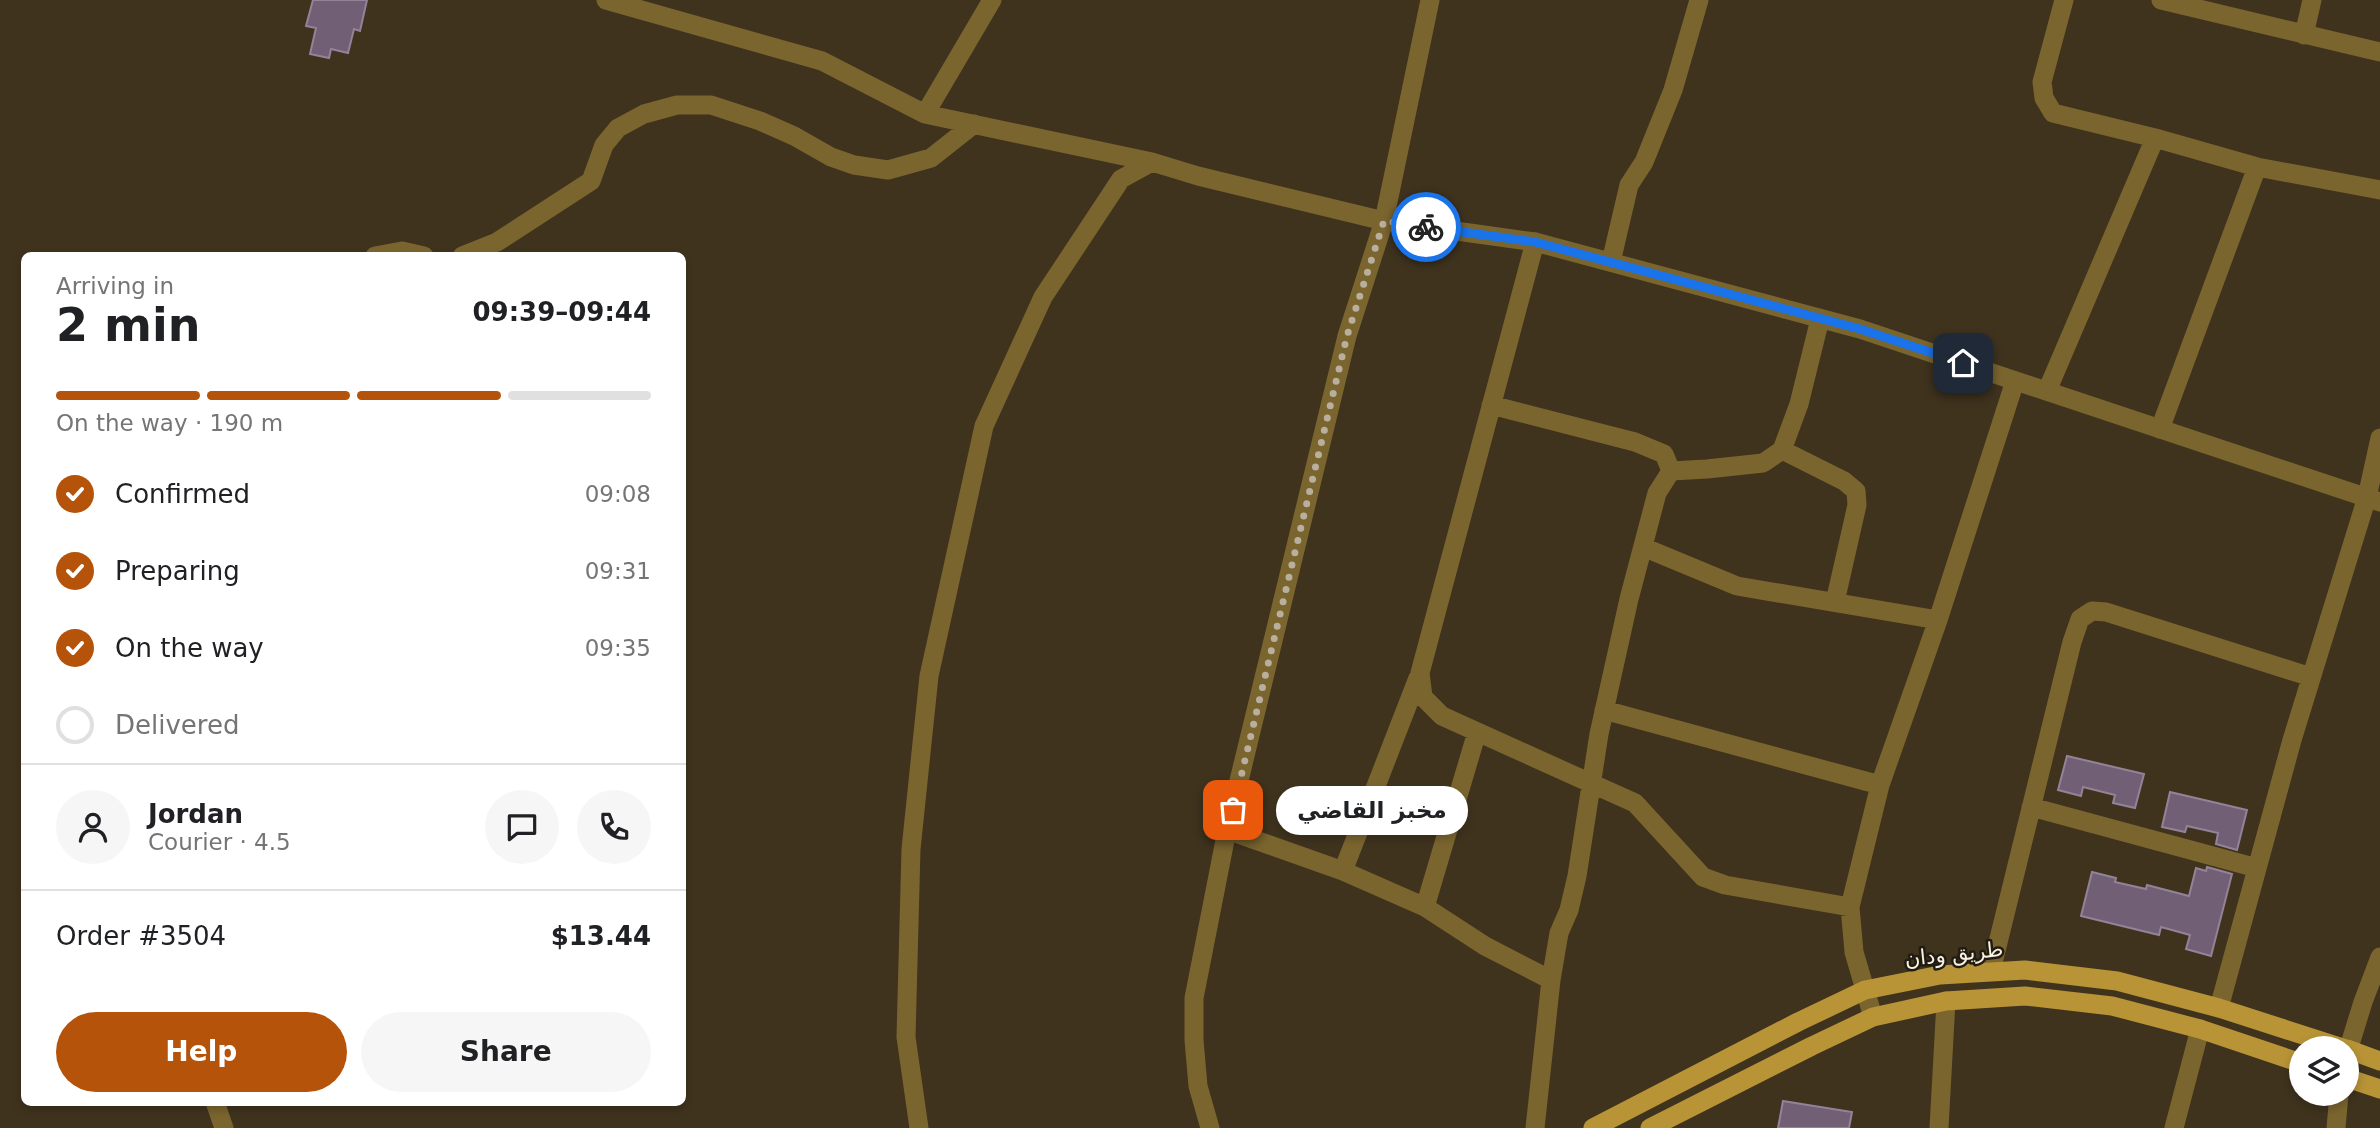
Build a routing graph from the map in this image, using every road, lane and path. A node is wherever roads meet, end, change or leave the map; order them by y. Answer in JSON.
{"nodes":[{"id":1,"x":606,"y":0,"type":"edge"},
{"id":2,"x":657,"y":0,"type":"edge"},
{"id":3,"x":992,"y":0,"type":"edge"},
{"id":4,"x":1430,"y":0,"type":"edge"},
{"id":5,"x":1699,"y":0,"type":"edge"},
{"id":6,"x":2064,"y":0,"type":"edge"},
{"id":7,"x":2161,"y":0,"type":"edge"},
{"id":8,"x":2312,"y":0,"type":"edge"},
{"id":9,"x":673,"y":19,"type":"junction"},
{"id":10,"x":2305,"y":35,"type":"junction"},
{"id":11,"x":2380,"y":52,"type":"edge"},
{"id":12,"x":925,"y":114,"type":"junction"},
{"id":13,"x":974,"y":124,"type":"junction"},
{"id":14,"x":2155,"y":138,"type":"junction"},
{"id":15,"x":1152,"y":162,"type":"junction"},
{"id":16,"x":2257,"y":167,"type":"junction"},
{"id":17,"x":2380,"y":190,"type":"edge"},
{"id":18,"x":1384,"y":221,"type":"junction"},
{"id":19,"x":1535,"y":242,"type":"junction"},
{"id":20,"x":472,"y":252,"type":"edge"},
{"id":21,"x":1611,"y":262,"type":"junction"},
{"id":22,"x":1821,"y":319,"type":"junction"},
{"id":23,"x":2015,"y":381,"type":"junction"},
{"id":24,"x":2046,"y":391,"type":"junction"},
{"id":25,"x":1491,"y":405,"type":"junction"},
{"id":26,"x":2160,"y":429,"type":"junction"},
{"id":27,"x":2380,"y":438,"type":"edge"},
{"id":28,"x":1782,"y":450,"type":"junction"},
{"id":29,"x":1671,"y":471,"type":"junction"},
{"id":30,"x":2374,"y":500,"type":"edge"},
{"id":31,"x":1643,"y":547,"type":"junction"},
{"id":32,"x":1835,"y":602,"type":"junction"},
{"id":33,"x":1938,"y":620,"type":"junction"},
{"id":34,"x":1420,"y":673,"type":"junction"},
{"id":35,"x":2311,"y":677,"type":"junction"},
{"id":36,"x":1604,"y":710,"type":"junction"},
{"id":37,"x":1477,"y":732,"type":"junction"},
{"id":38,"x":1591,"y":784,"type":"junction"},
{"id":39,"x":1880,"y":785,"type":"junction"},
{"id":40,"x":2031,"y":807,"type":"junction"},
{"id":41,"x":1227,"y":830,"type":"junction"},
{"id":42,"x":2257,"y":868,"type":"junction"},
{"id":43,"x":1343,"y":871,"type":"junction"},
{"id":44,"x":1425,"y":907,"type":"junction"},
{"id":45,"x":1850,"y":907,"type":"junction"},
{"id":46,"x":2380,"y":957,"type":"edge"},
{"id":47,"x":1991,"y":971,"type":"junction"},
{"id":48,"x":1551,"y":980,"type":"junction"},
{"id":49,"x":1865,"y":990,"type":"junction"},
{"id":50,"x":1946,"y":1001,"type":"junction"},
{"id":51,"x":2219,"y":1008,"type":"junction"},
{"id":52,"x":1873,"y":1017,"type":"junction"},
{"id":53,"x":2200,"y":1029,"type":"junction"},
{"id":54,"x":2304,"y":1036,"type":"edge"},
{"id":55,"x":2351,"y":1036,"type":"edge"},
{"id":56,"x":2359,"y":1054,"type":"edge"},
{"id":57,"x":2289,"y":1059,"type":"edge"},
{"id":58,"x":2380,"y":1061,"type":"edge"},
{"id":59,"x":2359,"y":1082,"type":"edge"},
{"id":60,"x":2380,"y":1089,"type":"edge"},
{"id":61,"x":216,"y":1106,"type":"edge"},
{"id":62,"x":2338,"y":1106,"type":"edge"},
{"id":63,"x":224,"y":1128,"type":"edge"},
{"id":64,"x":919,"y":1128,"type":"edge"},
{"id":65,"x":1210,"y":1128,"type":"edge"},
{"id":66,"x":1535,"y":1128,"type":"edge"},
{"id":67,"x":1593,"y":1128,"type":"edge"},
{"id":68,"x":1650,"y":1128,"type":"edge"},
{"id":69,"x":1939,"y":1128,"type":"edge"},
{"id":70,"x":2174,"y":1128,"type":"edge"},
{"id":71,"x":2336,"y":1128,"type":"edge"}],
"edges":[{"from":1,"to":9,"type":"street"},
{"from":2,"to":9,"type":"street"},
{"from":3,"to":12,"type":"street"},
{"from":4,"to":18,"type":"street"},
{"from":5,"to":21,"type":"street"},
{"from":6,"to":14,"type":"street"},
{"from":7,"to":10,"type":"street"},
{"from":8,"to":10,"type":"street"},
{"from":9,"to":12,"type":"street"},
{"from":10,"to":11,"type":"street"},
{"from":12,"to":13,"type":"street"},
{"from":13,"to":15,"type":"street"},
{"from":13,"to":20,"type":"street"},
{"from":14,"to":16,"type":"street"},
{"from":14,"to":24,"type":"street"},
{"from":15,"to":18,"type":"street"},
{"from":15,"to":64,"type":"street"},
{"from":16,"to":17,"type":"street"},
{"from":16,"to":26,"type":"street"},
{"from":18,"to":19,"type":"street"},
{"from":18,"to":41,"type":"street"},
{"from":19,"to":21,"type":"street"},
{"from":19,"to":25,"type":"street"},
{"from":21,"to":22,"type":"street"},
{"from":22,"to":23,"type":"street"},
{"from":22,"to":28,"type":"street"},
{"from":23,"to":24,"type":"street"},
{"from":23,"to":33,"type":"street"},
{"from":24,"to":26,"type":"street"},
{"from":25,"to":29,"type":"street"},
{"from":25,"to":34,"type":"street"},
{"from":26,"to":30,"type":"street"},
{"from":27,"to":30,"type":"street"},
{"from":28,"to":29,"type":"street"},
{"from":28,"to":32,"type":"street"},
{"from":29,"to":31,"type":"street"},
{"from":30,"to":35,"type":"street"},
{"from":31,"to":32,"type":"street"},
{"from":31,"to":36,"type":"street"},
{"from":32,"to":33,"type":"street"},
{"from":33,"to":39,"type":"street"},
{"from":34,"to":37,"type":"street"},
{"from":34,"to":43,"type":"street"},
{"from":35,"to":40,"type":"street"},
{"from":35,"to":42,"type":"street"},
{"from":36,"to":38,"type":"street"},
{"from":36,"to":39,"type":"street"},
{"from":37,"to":38,"type":"street"},
{"from":37,"to":44,"type":"street"},
{"from":38,"to":45,"type":"street"},
{"from":38,"to":48,"type":"street"},
{"from":39,"to":45,"type":"street"},
{"from":40,"to":42,"type":"street"},
{"from":40,"to":47,"type":"street"},
{"from":41,"to":43,"type":"street"},
{"from":41,"to":65,"type":"street"},
{"from":42,"to":51,"type":"street"},
{"from":43,"to":44,"type":"street"},
{"from":44,"to":48,"type":"street"},
{"from":45,"to":49,"type":"street"},
{"from":46,"to":55,"type":"street"},
{"from":47,"to":49,"type":"main road","name":"طريق ودان"},
{"from":47,"to":51,"type":"main road","name":"طريق ودان"},
{"from":48,"to":66,"type":"street"},
{"from":49,"to":52,"type":"street"},
{"from":49,"to":67,"type":"main road","name":"طريق ودان"},
{"from":50,"to":52,"type":"main road"},
{"from":50,"to":53,"type":"main road"},
{"from":50,"to":69,"type":"street"},
{"from":51,"to":54,"type":"main road","name":"طريق ودان"},
{"from":52,"to":68,"type":"main road"},
{"from":53,"to":57,"type":"main road"},
{"from":53,"to":70,"type":"street"},
{"from":56,"to":58,"type":"main road","name":"طريق ودان"},
{"from":59,"to":60,"type":"main road"},
{"from":61,"to":63,"type":"street"},
{"from":62,"to":71,"type":"street"}]}
